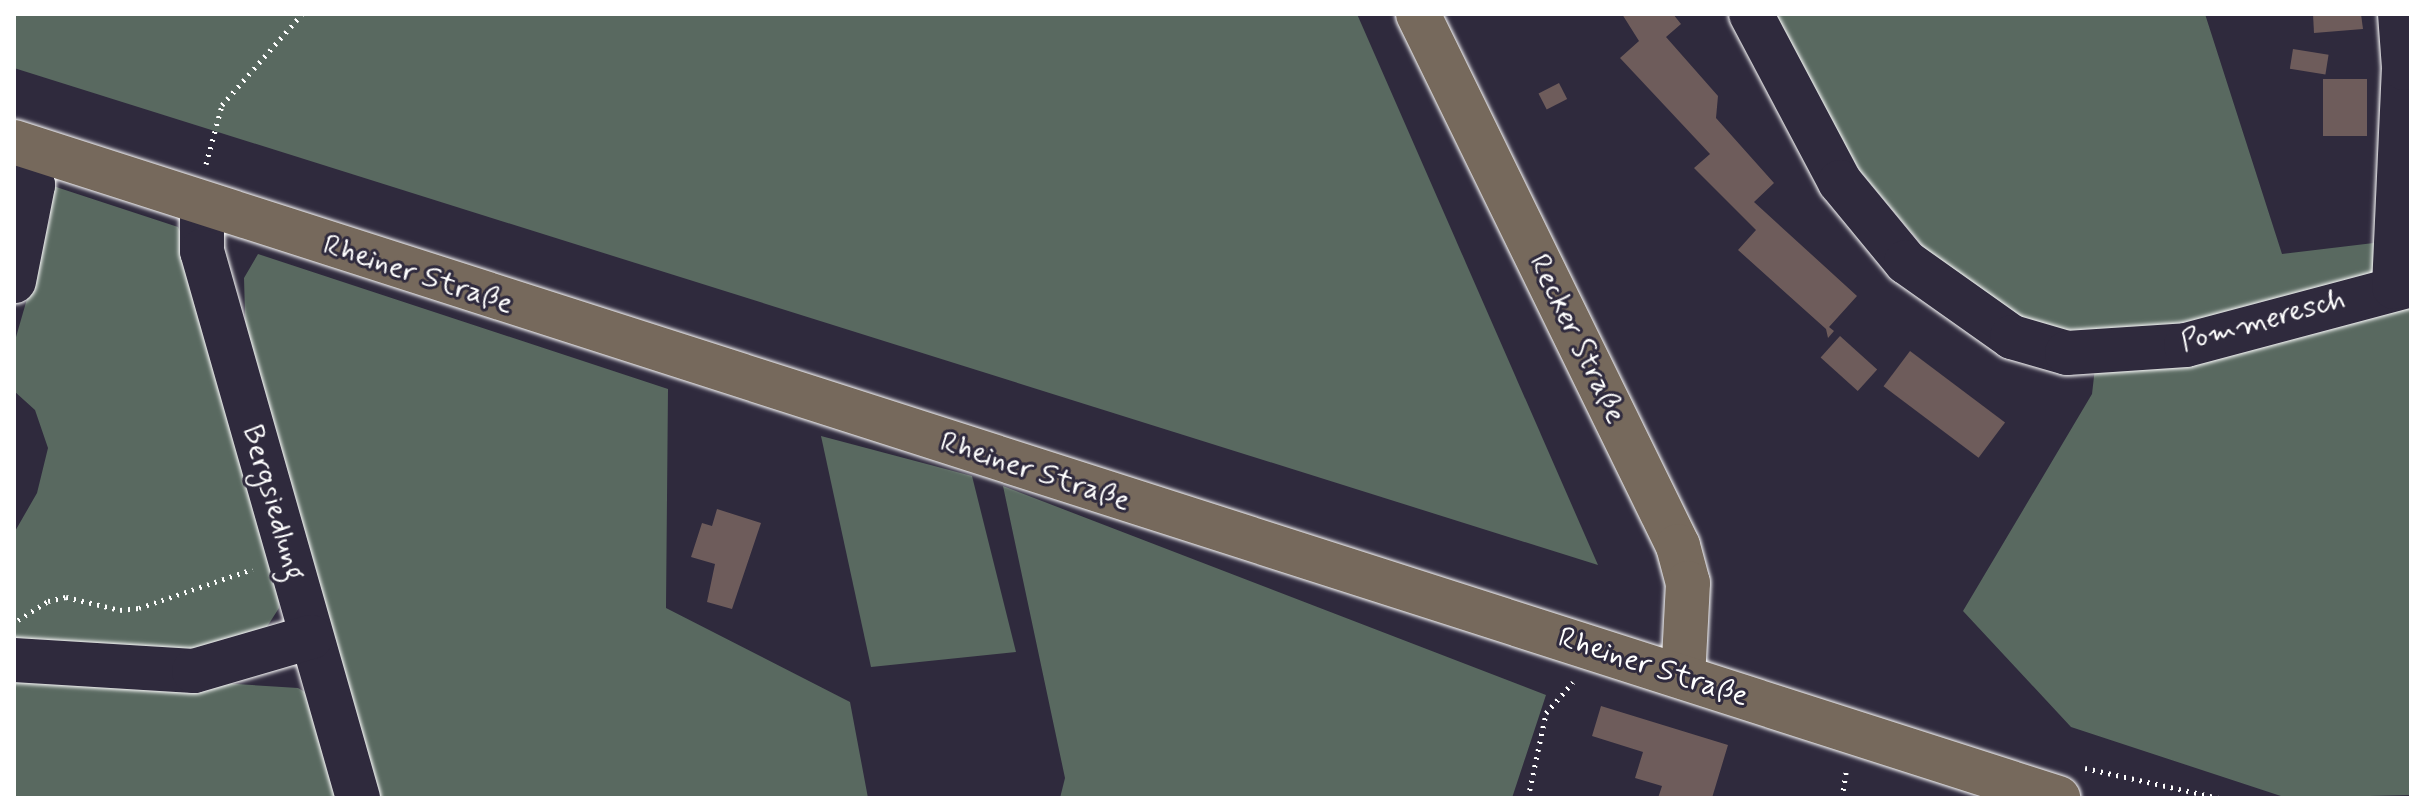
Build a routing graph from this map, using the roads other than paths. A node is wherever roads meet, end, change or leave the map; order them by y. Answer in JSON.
{"nodes":[{"id":1,"x":1418,"y":14,"type":"edge"},
{"id":2,"x":1751,"y":14,"type":"edge"},
{"id":3,"x":2400,"y":14,"type":"edge"},
{"id":4,"x":14,"y":142,"type":"edge"},
{"id":5,"x":14,"y":153,"type":"edge"},
{"id":6,"x":202,"y":206,"type":"junction"},
{"id":7,"x":14,"y":281,"type":"edge"},
{"id":8,"x":2402,"y":286,"type":"edge"},
{"id":9,"x":311,"y":637,"type":"junction"},
{"id":10,"x":14,"y":660,"type":"edge"},
{"id":11,"x":1683,"y":677,"type":"junction"},
{"id":12,"x":358,"y":798,"type":"edge"},
{"id":13,"x":2058,"y":798,"type":"edge"}],
"edges":[{"from":1,"to":11,"type":"main road","name":"Recker Straße"},
{"from":2,"to":8,"type":"street","name":"Pommeresch"},
{"from":3,"to":8,"type":"street"},
{"from":4,"to":6,"type":"main road","name":"Rheiner Straße"},
{"from":5,"to":7,"type":"street"},
{"from":6,"to":9,"type":"street","name":"Bergsiedlung"},
{"from":6,"to":11,"type":"main road","name":"Rheiner Straße"},
{"from":9,"to":10,"type":"street"},
{"from":9,"to":12,"type":"street","name":"Bergsiedlung"},
{"from":11,"to":13,"type":"main road","name":"Rheiner Straße"}]}
